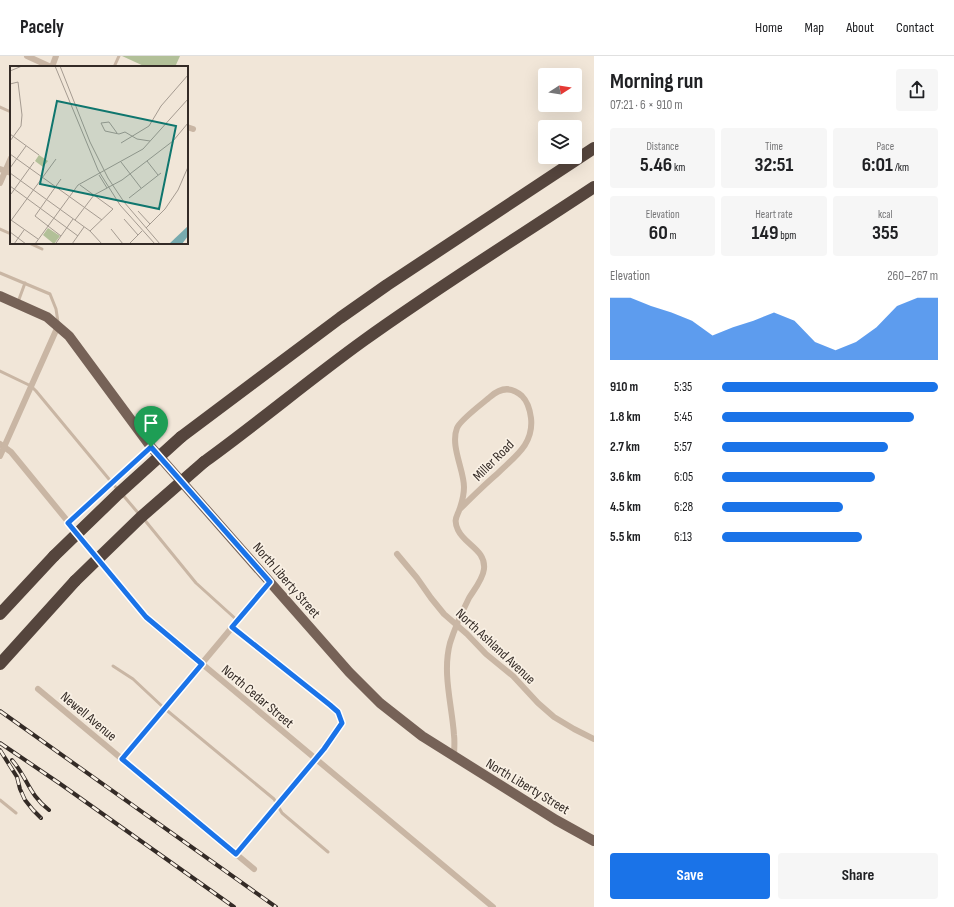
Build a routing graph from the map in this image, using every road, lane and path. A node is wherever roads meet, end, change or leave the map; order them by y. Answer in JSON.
{"nodes":[{"id":1,"x":27,"y":56,"type":"edge"},
{"id":2,"x":56,"y":56,"type":"edge"},
{"id":3,"x":118,"y":56,"type":"edge"},
{"id":4,"x":49,"y":66,"type":"edge"},
{"id":5,"x":51,"y":66,"type":"edge"},
{"id":6,"x":114,"y":66,"type":"edge"},
{"id":7,"x":0,"y":107,"type":"edge"},
{"id":8,"x":10,"y":112,"type":"edge"},
{"id":9,"x":594,"y":148,"type":"edge"},
{"id":10,"x":10,"y":161,"type":"edge"},
{"id":11,"x":6,"y":171,"type":"edge"},
{"id":12,"x":0,"y":183,"type":"edge"},
{"id":13,"x":594,"y":187,"type":"edge"},
{"id":14,"x":0,"y":229,"type":"edge"},
{"id":15,"x":10,"y":234,"type":"edge"},
{"id":16,"x":31,"y":244,"type":"edge"},
{"id":17,"x":42,"y":249,"type":"dead end"},
{"id":18,"x":0,"y":273,"type":"edge"},
{"id":19,"x":25,"y":284,"type":"junction"},
{"id":20,"x":0,"y":296,"type":"edge"},
{"id":21,"x":17,"y":303,"type":"junction"},
{"id":22,"x":58,"y":326,"type":"junction"},
{"id":23,"x":0,"y":371,"type":"edge"},
{"id":24,"x":31,"y":386,"type":"junction"},
{"id":25,"x":2,"y":445,"type":"edge"},
{"id":26,"x":151,"y":447,"type":"junction"},
{"id":27,"x":0,"y":456,"type":"edge"},
{"id":28,"x":112,"y":483,"type":"junction"},
{"id":29,"x":460,"y":509,"type":"junction"},
{"id":30,"x":68,"y":523,"type":"junction"},
{"id":31,"x":397,"y":554,"type":"dead end"},
{"id":32,"x":270,"y":582,"type":"junction"},
{"id":33,"x":0,"y":614,"type":"edge"},
{"id":34,"x":238,"y":621,"type":"junction"},
{"id":35,"x":457,"y":625,"type":"junction"},
{"id":36,"x":232,"y":627,"type":"junction"},
{"id":37,"x":2,"y":662,"type":"edge"},
{"id":38,"x":202,"y":664,"type":"junction"},
{"id":39,"x":113,"y":666,"type":"dead end"},
{"id":40,"x":38,"y":689,"type":"dead end"},
{"id":41,"x":164,"y":708,"type":"junction"},
{"id":42,"x":594,"y":739,"type":"edge"},
{"id":43,"x":454,"y":757,"type":"junction"},
{"id":44,"x":122,"y":759,"type":"junction"},
{"id":45,"x":315,"y":759,"type":"junction"},
{"id":46,"x":0,"y":800,"type":"edge"},
{"id":47,"x":277,"y":805,"type":"junction"},
{"id":48,"x":16,"y":813,"type":"dead end"},
{"id":49,"x":594,"y":841,"type":"edge"},
{"id":50,"x":328,"y":852,"type":"dead end"},
{"id":51,"x":236,"y":854,"type":"junction"},
{"id":52,"x":254,"y":870,"type":"dead end"},
{"id":53,"x":493,"y":907,"type":"edge"}],
"edges":[{"from":1,"to":4,"type":"street"},
{"from":2,"to":5,"type":"street"},
{"from":3,"to":6,"type":"lane"},
{"from":7,"to":8,"type":"lane"},
{"from":9,"to":33,"type":"highway","bridge":true},
{"from":10,"to":11,"type":"street"},
{"from":11,"to":12,"type":"street"},
{"from":13,"to":37,"type":"highway","bridge":true},
{"from":14,"to":15,"type":"lane"},
{"from":16,"to":17,"type":"lane"},
{"from":18,"to":19,"type":"lane"},
{"from":19,"to":21,"type":"lane"},
{"from":19,"to":22,"type":"lane"},
{"from":20,"to":21,"type":"main road","name":"North Liberty Street"},
{"from":21,"to":22,"type":"main road","name":"North Liberty Street"},
{"from":22,"to":24,"type":"street"},
{"from":22,"to":26,"type":"main road","name":"North Liberty Street"},
{"from":23,"to":24,"type":"lane"},
{"from":24,"to":25,"type":"street"},
{"from":24,"to":28,"type":"lane"},
{"from":25,"to":27,"type":"street"},
{"from":25,"to":30,"type":"street","name":"North Cedar Street"},
{"from":26,"to":28,"type":"street"},
{"from":26,"to":32,"type":"main road","name":"North Liberty Street"},
{"from":28,"to":30,"type":"street"},
{"from":28,"to":34,"type":"lane"},
{"from":29,"to":29,"type":"street","name":"Miller Road"},
{"from":29,"to":35,"type":"street","name":"Miller Road"},
{"from":30,"to":38,"type":"street","name":"North Cedar Street"},
{"from":31,"to":35,"type":"street","name":"North Ashland Avenue"},
{"from":32,"to":34,"type":"street"},
{"from":32,"to":43,"type":"main road","name":"North Liberty Street"},
{"from":34,"to":36,"type":"street"},
{"from":35,"to":42,"type":"street","name":"North Ashland Avenue"},
{"from":35,"to":43,"type":"street","name":"Miller Road"},
{"from":36,"to":38,"type":"street"},
{"from":36,"to":45,"type":"lane"},
{"from":38,"to":41,"type":"street"},
{"from":38,"to":45,"type":"street","name":"North Cedar Street"},
{"from":39,"to":41,"type":"lane"},
{"from":40,"to":44,"type":"street","name":"Newell Avenue"},
{"from":41,"to":44,"type":"street"},
{"from":41,"to":47,"type":"lane"},
{"from":43,"to":49,"type":"main road","name":"North Liberty Street"},
{"from":44,"to":51,"type":"street","name":"Newell Avenue"},
{"from":45,"to":47,"type":"street"},
{"from":45,"to":53,"type":"street","name":"North Cedar Street"},
{"from":46,"to":48,"type":"lane"},
{"from":47,"to":50,"type":"lane"},
{"from":47,"to":51,"type":"street"},
{"from":51,"to":52,"type":"street","name":"Newell Avenue"}]}
